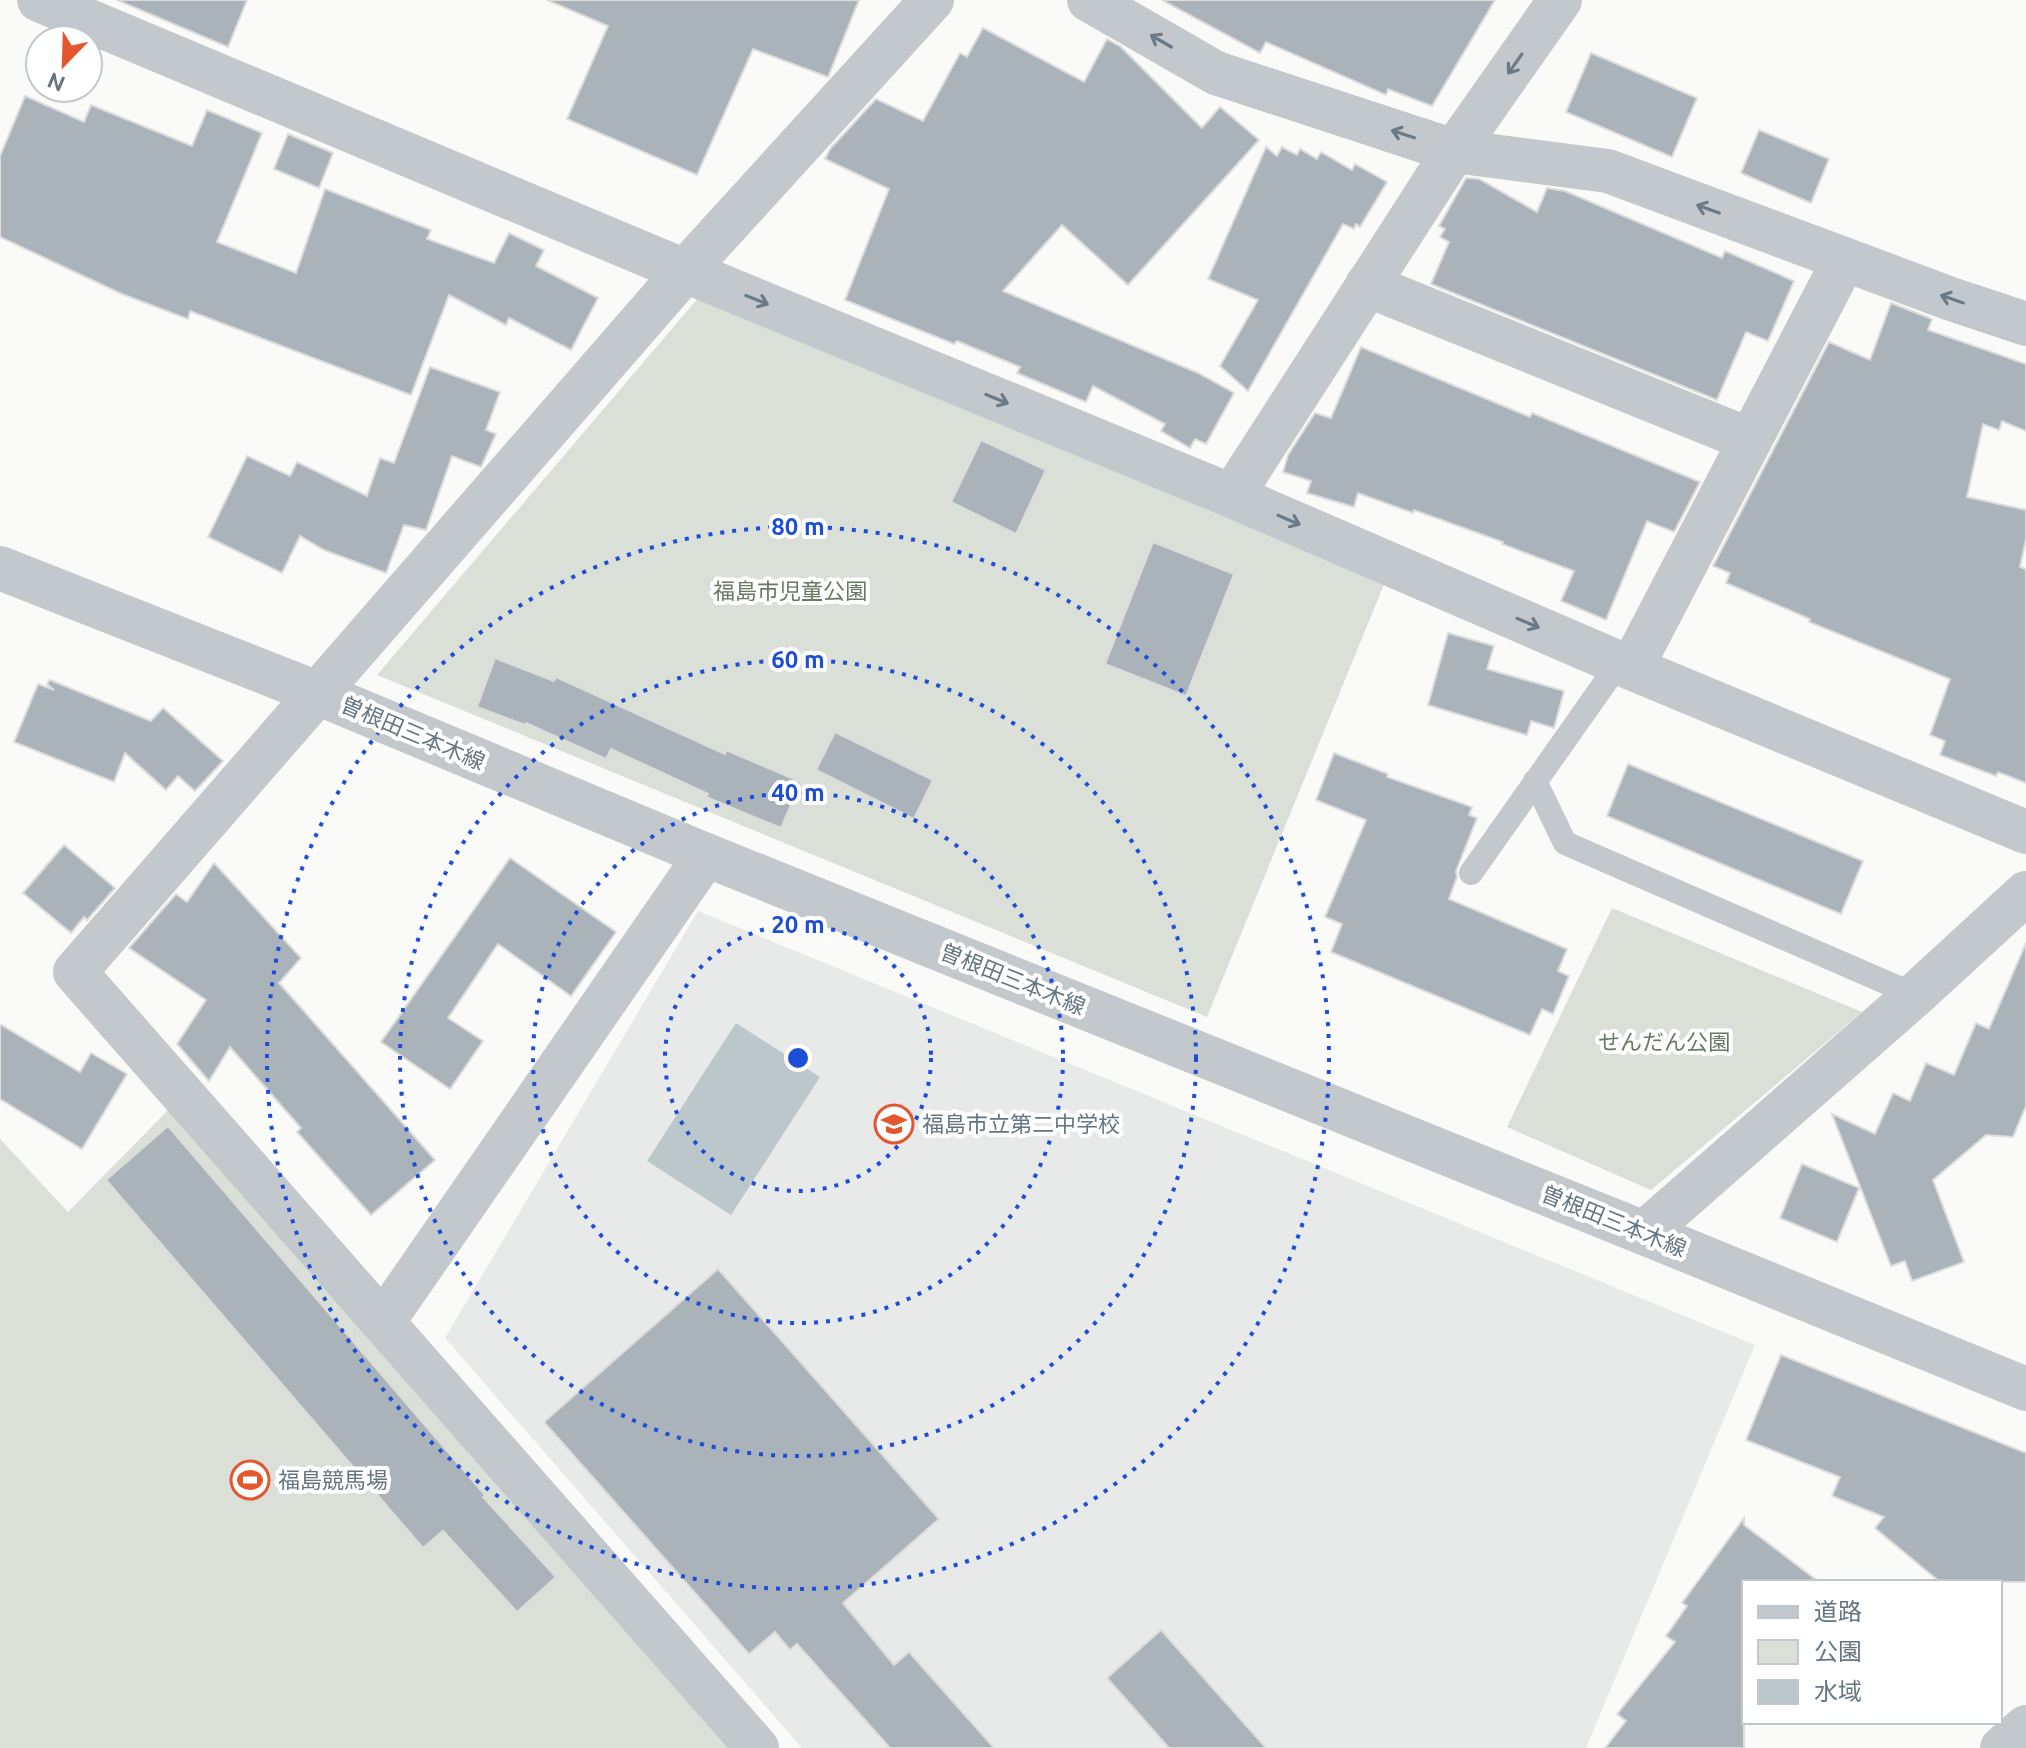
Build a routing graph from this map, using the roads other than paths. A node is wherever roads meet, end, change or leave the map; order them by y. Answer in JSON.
{"nodes":[{"id":1,"x":39,"y":0,"type":"edge"},
{"id":2,"x":932,"y":0,"type":"edge"},
{"id":3,"x":1089,"y":0,"type":"edge"},
{"id":4,"x":1560,"y":0,"type":"edge"},
{"id":5,"x":1454,"y":151,"type":"junction"},
{"id":6,"x":1844,"y":260,"type":"junction"},
{"id":7,"x":685,"y":271,"type":"junction"},
{"id":8,"x":1367,"y":285,"type":"junction"},
{"id":9,"x":2026,"y":324,"type":"edge"},
{"id":10,"x":1750,"y":440,"type":"junction"},
{"id":11,"x":1232,"y":496,"type":"junction"},
{"id":12,"x":0,"y":568,"type":"edge"},
{"id":13,"x":1626,"y":665,"type":"junction"},
{"id":14,"x":317,"y":693,"type":"junction"},
{"id":15,"x":1535,"y":781,"type":"junction"},
{"id":16,"x":2026,"y":832,"type":"edge"},
{"id":17,"x":706,"y":855,"type":"junction"},
{"id":18,"x":1471,"y":873,"type":"dead end"},
{"id":19,"x":2026,"y":893,"type":"edge"},
{"id":20,"x":1915,"y":995,"type":"junction"},
{"id":21,"x":1644,"y":1233,"type":"junction"},
{"id":22,"x":383,"y":1322,"type":"junction"},
{"id":23,"x":2026,"y":1389,"type":"edge"},
{"id":24,"x":2026,"y":1727,"type":"edge"},
{"id":25,"x":757,"y":1748,"type":"edge"},
{"id":26,"x":2002,"y":1748,"type":"edge"}],
"edges":[{"from":1,"to":7,"type":"street"},
{"from":2,"to":7,"type":"street"},
{"from":5,"to":3,"type":"street","one_way":true},
{"from":4,"to":5,"type":"street","one_way":true},
{"from":6,"to":5,"type":"street","one_way":true},
{"from":5,"to":8,"type":"street"},
{"from":9,"to":6,"type":"street","one_way":true},
{"from":6,"to":10,"type":"street"},
{"from":7,"to":11,"type":"street","one_way":true},
{"from":7,"to":14,"type":"street"},
{"from":8,"to":10,"type":"street"},
{"from":8,"to":11,"type":"street"},
{"from":10,"to":13,"type":"street"},
{"from":11,"to":13,"type":"street","one_way":true},
{"from":12,"to":14,"type":"street","name":"曽根田三本木線"},
{"from":13,"to":15,"type":"lane"},
{"from":13,"to":16,"type":"street"},
{"from":14,"to":17,"type":"street","name":"曽根田三本木線"},
{"from":14,"to":22,"type":"street"},
{"from":15,"to":18,"type":"lane"},
{"from":15,"to":20,"type":"lane"},
{"from":17,"to":21,"type":"street","name":"曽根田三本木線"},
{"from":17,"to":22,"type":"street"},
{"from":19,"to":20,"type":"street"},
{"from":20,"to":21,"type":"street"},
{"from":21,"to":23,"type":"street","name":"曽根田三本木線"},
{"from":22,"to":25,"type":"street"},
{"from":24,"to":26,"type":"street"}]}
